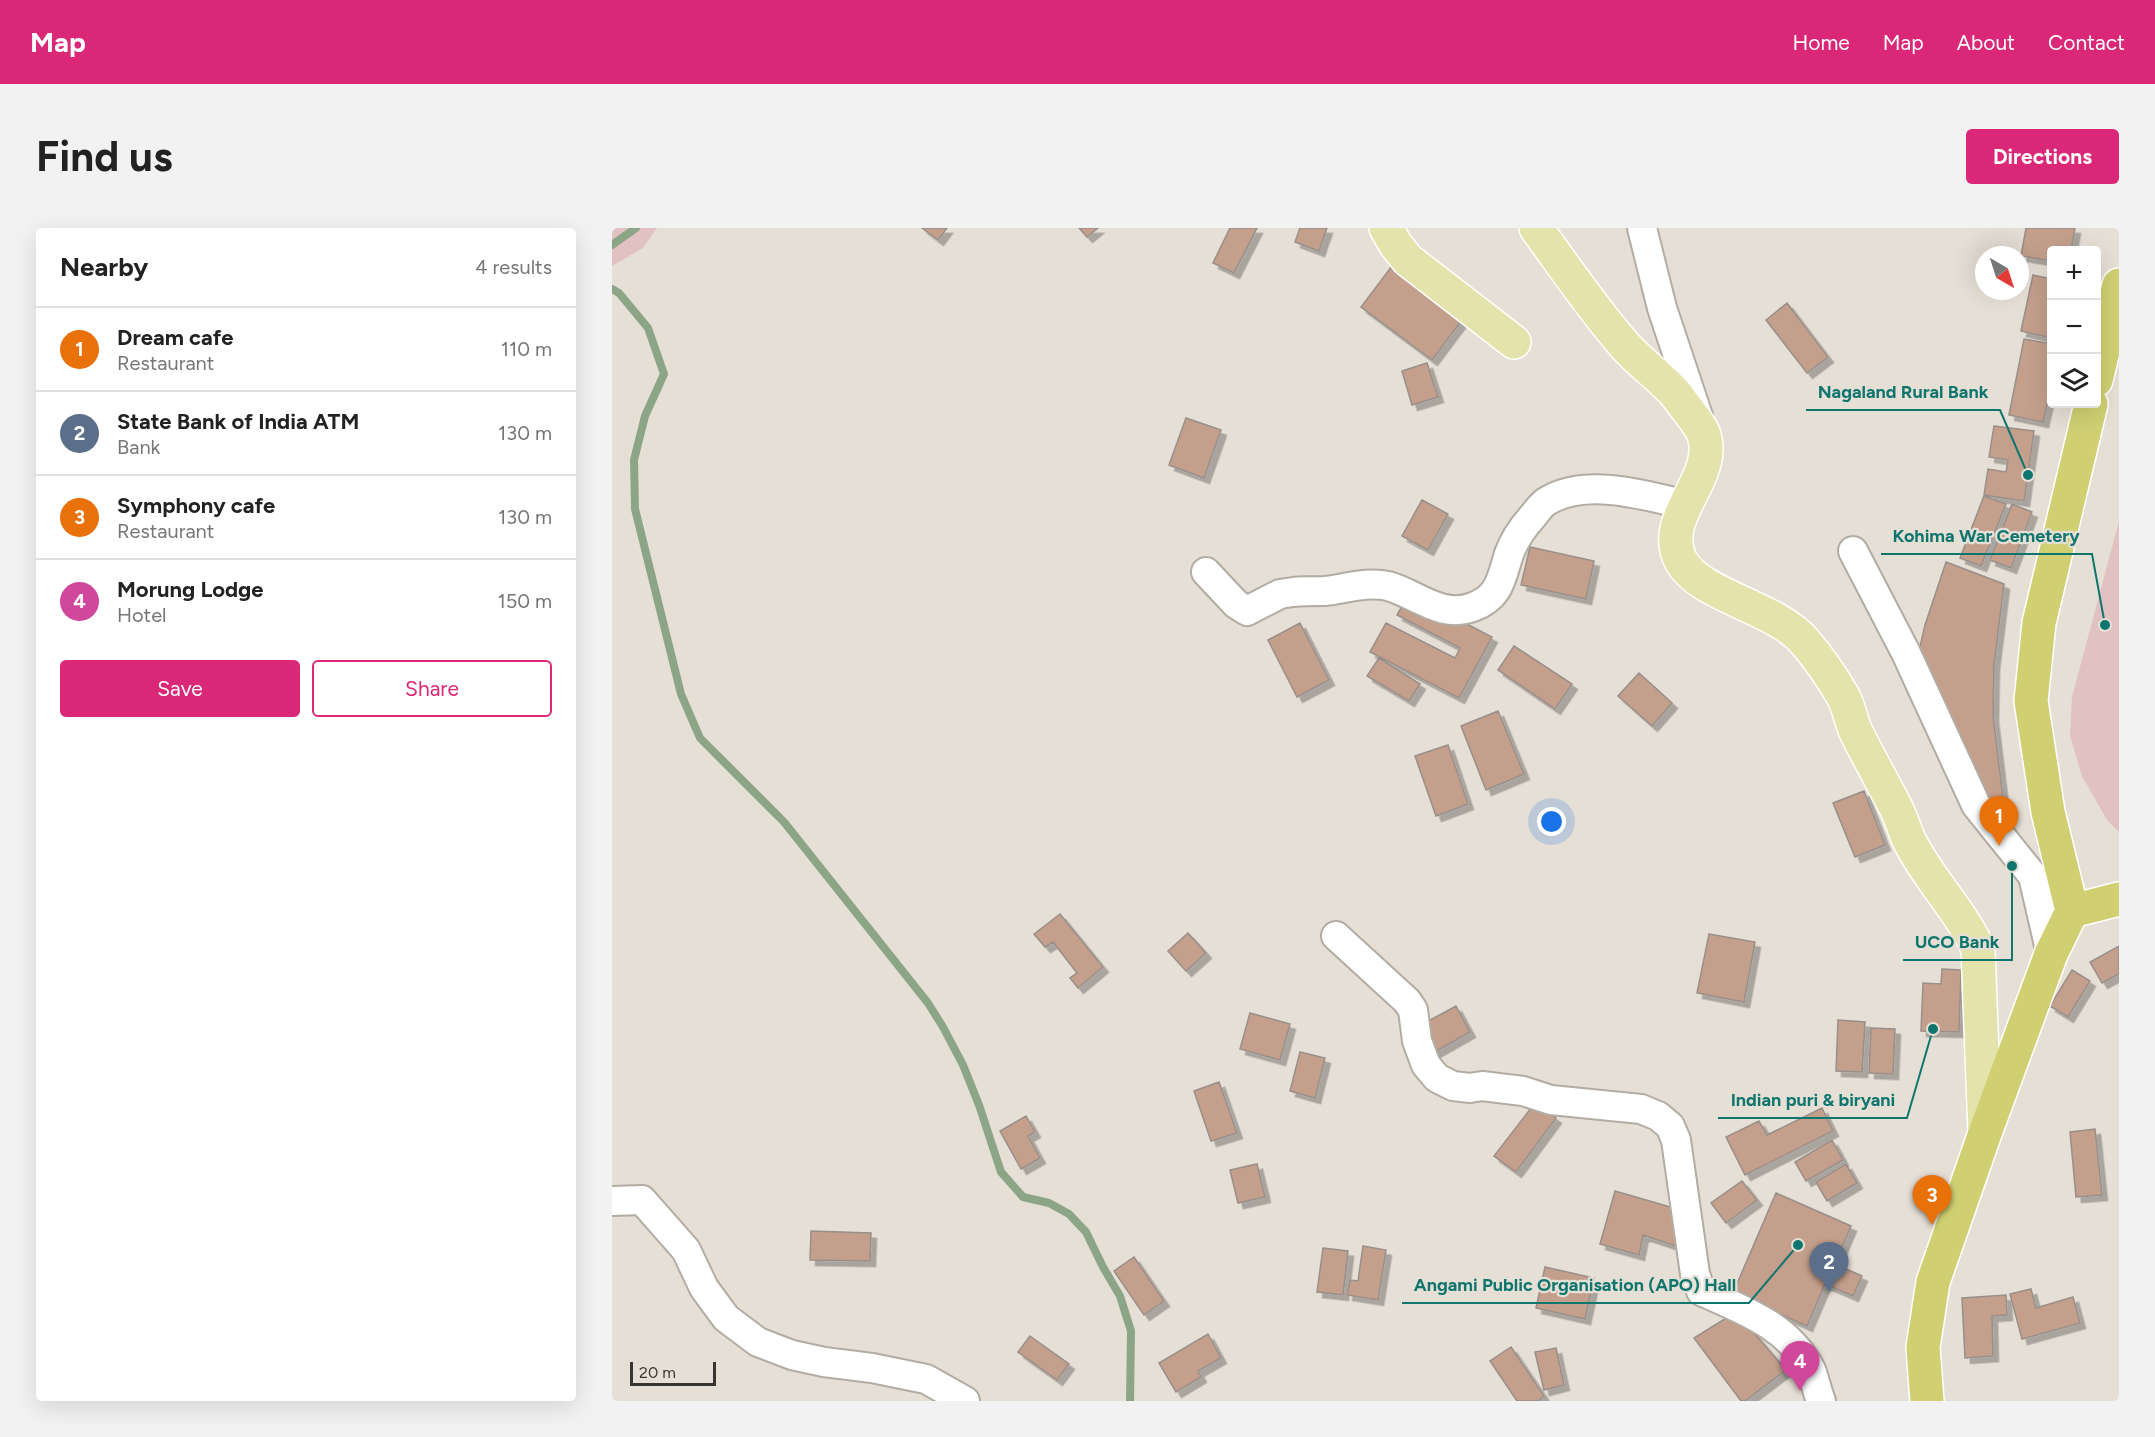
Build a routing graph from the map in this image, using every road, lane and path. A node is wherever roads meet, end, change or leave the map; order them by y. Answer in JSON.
{"nodes":[{"id":1,"x":1386,"y":228,"type":"edge"},
{"id":2,"x":1536,"y":228,"type":"edge"},
{"id":3,"x":1642,"y":228,"type":"edge"},
{"id":4,"x":2119,"y":285,"type":"edge"},
{"id":5,"x":1514,"y":342,"type":"dead end"},
{"id":6,"x":2101,"y":363,"type":"edge"},
{"id":7,"x":2090,"y":408,"type":"edge"},
{"id":8,"x":1704,"y":434,"type":"junction"},
{"id":9,"x":1686,"y":505,"type":"junction"},
{"id":10,"x":1853,"y":551,"type":"dead end"},
{"id":11,"x":1206,"y":572,"type":"dead end"},
{"id":12,"x":2119,"y":899,"type":"edge"},
{"id":13,"x":2072,"y":911,"type":"junction"},
{"id":14,"x":1336,"y":936,"type":"dead end"},
{"id":15,"x":2051,"y":954,"type":"junction"},
{"id":16,"x":1985,"y":1133,"type":"junction"},
{"id":17,"x":612,"y":1201,"type":"edge"},
{"id":18,"x":965,"y":1401,"type":"edge"},
{"id":19,"x":1821,"y":1401,"type":"edge"},
{"id":20,"x":1927,"y":1401,"type":"edge"}],
"edges":[{"from":1,"to":5,"type":"main road"},
{"from":2,"to":8,"type":"main road"},
{"from":3,"to":8,"type":"street"},
{"from":4,"to":6,"type":"highway"},
{"from":7,"to":13,"type":"highway"},
{"from":8,"to":9,"type":"main road"},
{"from":9,"to":11,"type":"street"},
{"from":9,"to":16,"type":"main road"},
{"from":10,"to":15,"type":"street"},
{"from":12,"to":13,"type":"highway"},
{"from":13,"to":15,"type":"highway"},
{"from":14,"to":19,"type":"street"},
{"from":15,"to":16,"type":"highway"},
{"from":16,"to":20,"type":"highway"},
{"from":17,"to":18,"type":"street"}]}
